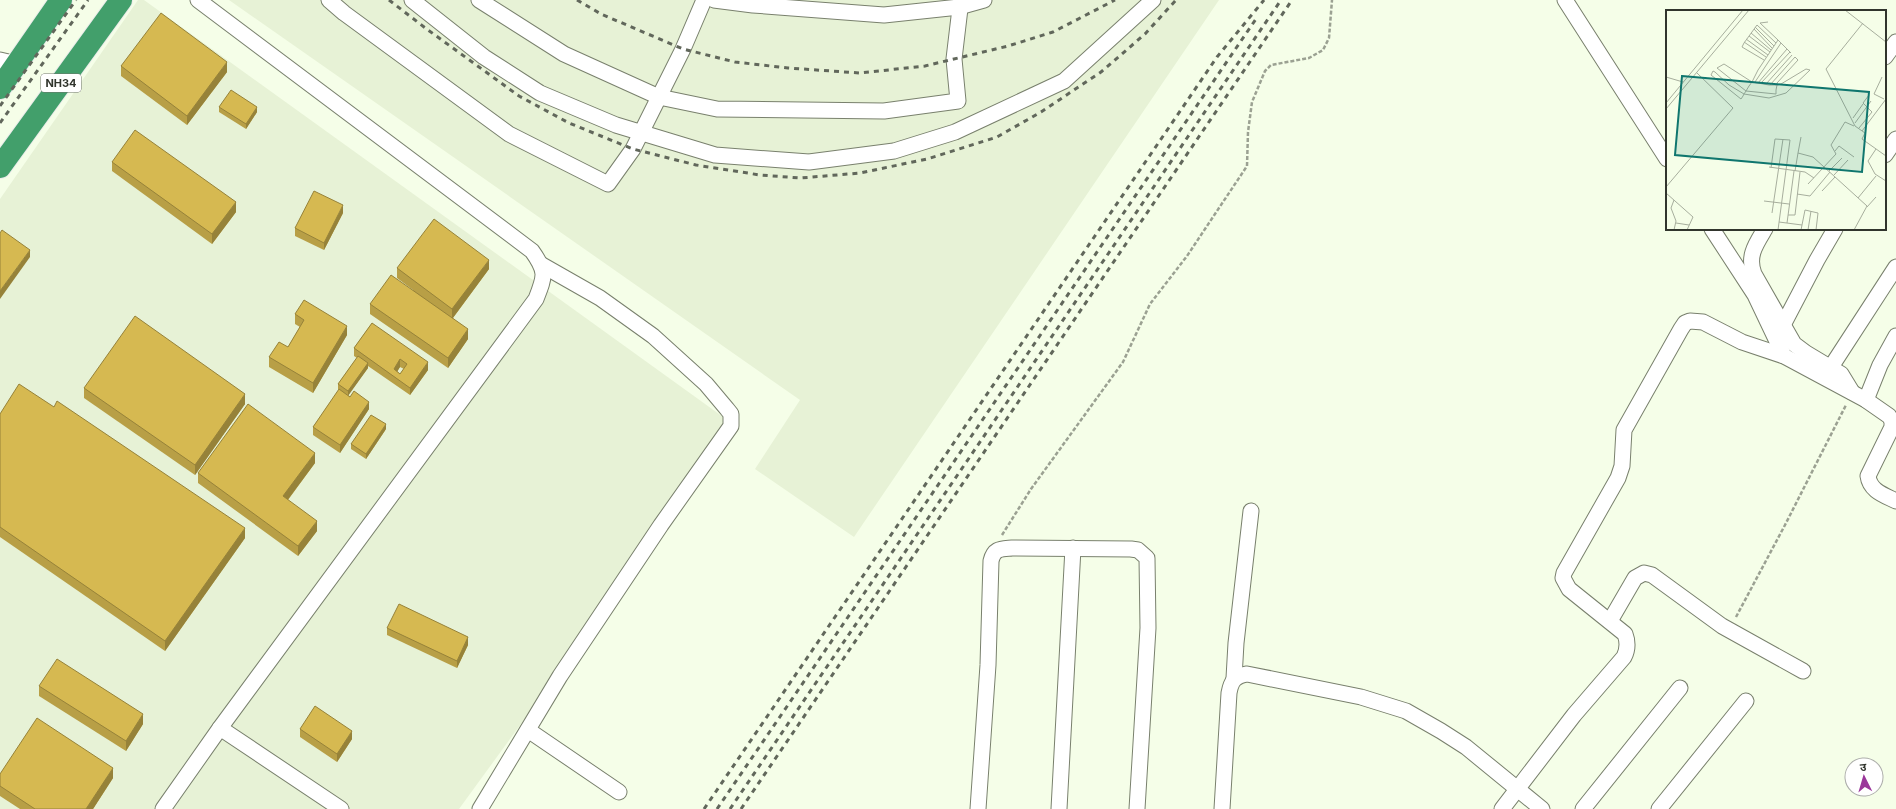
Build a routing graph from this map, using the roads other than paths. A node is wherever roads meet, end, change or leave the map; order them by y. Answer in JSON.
{"nodes":[{"id":1,"x":61,"y":0,"type":"edge"},
{"id":2,"x":121,"y":0,"type":"edge"},
{"id":3,"x":198,"y":0,"type":"edge"},
{"id":4,"x":329,"y":0,"type":"edge"},
{"id":5,"x":412,"y":0,"type":"edge"},
{"id":6,"x":480,"y":0,"type":"edge"},
{"id":7,"x":704,"y":0,"type":"edge"},
{"id":8,"x":714,"y":0,"type":"edge"},
{"id":9,"x":859,"y":0,"type":"edge"},
{"id":10,"x":908,"y":0,"type":"edge"},
{"id":11,"x":984,"y":0,"type":"edge"},
{"id":12,"x":1153,"y":0,"type":"edge"},
{"id":13,"x":1565,"y":0,"type":"edge"},
{"id":14,"x":737,"y":1,"type":"edge"},
{"id":15,"x":775,"y":3,"type":"edge"},
{"id":16,"x":807,"y":4,"type":"edge"},
{"id":17,"x":960,"y":4,"type":"edge"},
{"id":18,"x":850,"y":12,"type":"junction"},
{"id":19,"x":898,"y":13,"type":"junction"},
{"id":20,"x":1896,"y":42,"type":"edge"},
{"id":21,"x":1886,"y":56,"type":"edge"},
{"id":22,"x":8,"y":62,"type":"edge"},
{"id":23,"x":0,"y":88,"type":"edge"},
{"id":24,"x":659,"y":97,"type":"junction"},
{"id":25,"x":640,"y":133,"type":"junction"},
{"id":26,"x":1896,"y":139,"type":"edge"},
{"id":27,"x":1888,"y":154,"type":"edge"},
{"id":28,"x":1666,"y":157,"type":"edge"},
{"id":29,"x":0,"y":167,"type":"edge"},
{"id":30,"x":1713,"y":230,"type":"edge"},
{"id":31,"x":1765,"y":230,"type":"edge"},
{"id":32,"x":1834,"y":230,"type":"edge"},
{"id":33,"x":542,"y":265,"type":"junction"},
{"id":34,"x":1896,"y":267,"type":"edge"},
{"id":35,"x":1783,"y":325,"type":"junction"},
{"id":36,"x":1896,"y":336,"type":"edge"},
{"id":37,"x":1784,"y":356,"type":"junction"},
{"id":38,"x":1832,"y":367,"type":"junction"},
{"id":39,"x":1853,"y":392,"type":"junction"},
{"id":40,"x":1866,"y":400,"type":"junction"},
{"id":41,"x":1896,"y":501,"type":"edge"},
{"id":42,"x":1251,"y":511,"type":"dead end"},
{"id":43,"x":1073,"y":548,"type":"junction"},
{"id":44,"x":1610,"y":622,"type":"junction"},
{"id":45,"x":1802,"y":671,"type":"dead end"},
{"id":46,"x":1234,"y":678,"type":"junction"},
{"id":47,"x":1680,"y":688,"type":"dead end"},
{"id":48,"x":1746,"y":701,"type":"dead end"},
{"id":49,"x":220,"y":728,"type":"junction"},
{"id":50,"x":528,"y":730,"type":"junction"},
{"id":51,"x":1517,"y":789,"type":"junction"},
{"id":52,"x":619,"y":792,"type":"dead end"},
{"id":53,"x":163,"y":809,"type":"edge"},
{"id":54,"x":340,"y":809,"type":"edge"},
{"id":55,"x":480,"y":809,"type":"edge"},
{"id":56,"x":978,"y":809,"type":"edge"},
{"id":57,"x":1058,"y":809,"type":"edge"},
{"id":58,"x":1137,"y":809,"type":"edge"},
{"id":59,"x":1222,"y":809,"type":"edge"},
{"id":60,"x":1502,"y":809,"type":"edge"},
{"id":61,"x":1542,"y":809,"type":"edge"},
{"id":62,"x":1583,"y":809,"type":"edge"},
{"id":63,"x":1659,"y":809,"type":"edge"}],
"edges":[{"from":1,"to":22,"type":"highway"},
{"from":2,"to":29,"type":"highway","number":"NH34"},
{"from":3,"to":33,"type":"street"},
{"from":4,"to":25,"type":"street"},
{"from":5,"to":25,"type":"street"},
{"from":6,"to":24,"type":"street"},
{"from":7,"to":24,"type":"street"},
{"from":8,"to":14,"type":"street"},
{"from":9,"to":18,"type":"street"},
{"from":10,"to":19,"type":"street"},
{"from":11,"to":17,"type":"street"},
{"from":12,"to":25,"type":"street"},
{"from":13,"to":28,"type":"street"},
{"from":14,"to":15,"type":"street"},
{"from":15,"to":16,"type":"street"},
{"from":16,"to":18,"type":"street"},
{"from":17,"to":19,"type":"street"},
{"from":17,"to":24,"type":"street"},
{"from":18,"to":19,"type":"street"},
{"from":20,"to":21,"type":"street"},
{"from":22,"to":23,"type":"highway"},
{"from":24,"to":25,"type":"street"},
{"from":26,"to":27,"type":"street"},
{"from":30,"to":37,"type":"street"},
{"from":31,"to":35,"type":"street"},
{"from":32,"to":35,"type":"street"},
{"from":33,"to":49,"type":"street"},
{"from":33,"to":50,"type":"street"},
{"from":34,"to":38,"type":"street"},
{"from":35,"to":38,"type":"street"},
{"from":36,"to":40,"type":"street"},
{"from":37,"to":39,"type":"street"},
{"from":37,"to":44,"type":"street"},
{"from":38,"to":39,"type":"street"},
{"from":39,"to":40,"type":"street"},
{"from":40,"to":41,"type":"street"},
{"from":42,"to":46,"type":"street"},
{"from":43,"to":56,"type":"street"},
{"from":43,"to":57,"type":"street"},
{"from":43,"to":58,"type":"street"},
{"from":44,"to":45,"type":"street"},
{"from":44,"to":51,"type":"street"},
{"from":46,"to":51,"type":"street"},
{"from":46,"to":59,"type":"street"},
{"from":47,"to":62,"type":"street"},
{"from":48,"to":63,"type":"street"},
{"from":49,"to":53,"type":"street"},
{"from":49,"to":54,"type":"street"},
{"from":50,"to":52,"type":"street"},
{"from":50,"to":55,"type":"street"},
{"from":51,"to":60,"type":"street"},
{"from":51,"to":61,"type":"street"}]}
